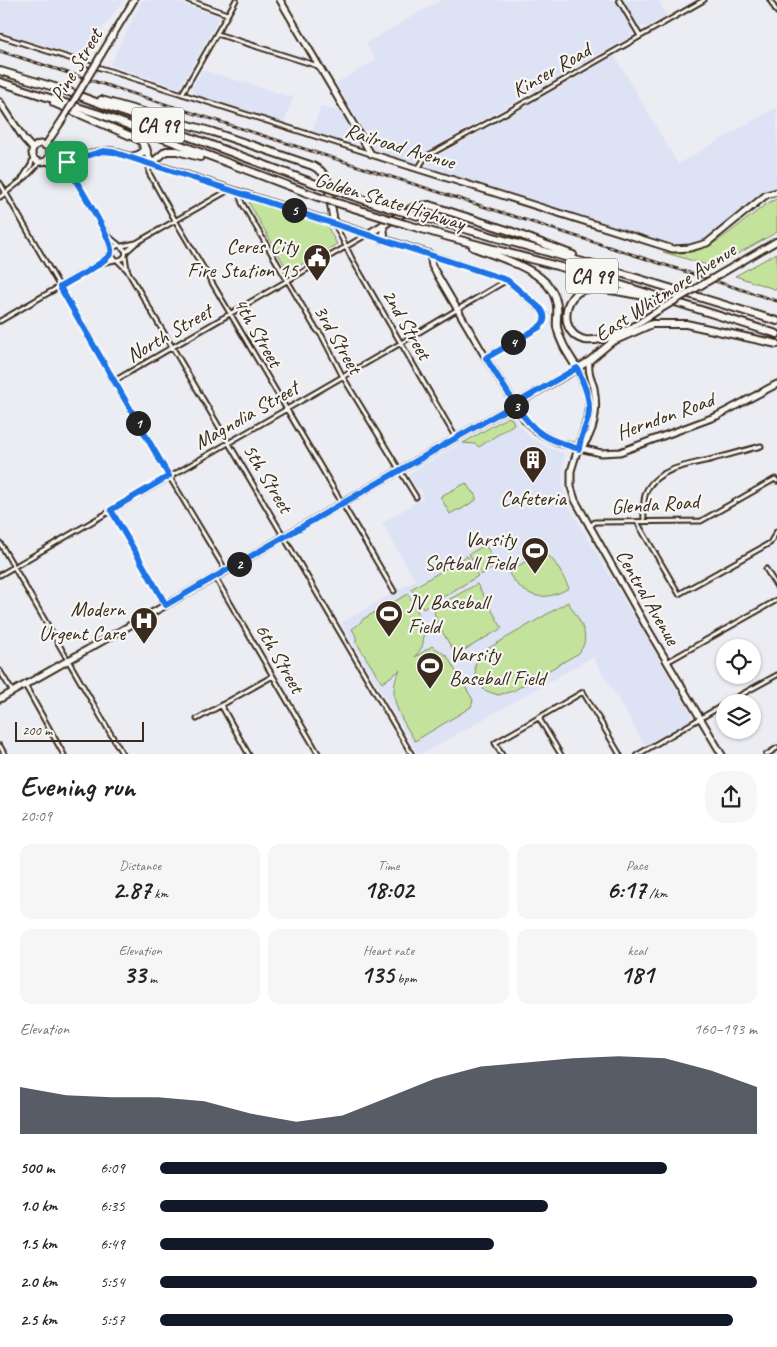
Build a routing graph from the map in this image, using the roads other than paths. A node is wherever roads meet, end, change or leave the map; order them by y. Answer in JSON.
{"nodes":[{"id":1,"x":134,"y":0,"type":"edge"},
{"id":2,"x":188,"y":0,"type":"edge"},
{"id":3,"x":236,"y":0,"type":"edge"},
{"id":4,"x":280,"y":0,"type":"edge"},
{"id":5,"x":619,"y":0,"type":"edge"},
{"id":6,"x":704,"y":0,"type":"edge"},
{"id":7,"x":770,"y":0,"type":"edge"},
{"id":8,"x":696,"y":2,"type":"edge"},
{"id":9,"x":777,"y":12,"type":"edge"},
{"id":10,"x":228,"y":14,"type":"junction"},
{"id":11,"x":217,"y":34,"type":"junction"},
{"id":12,"x":0,"y":36,"type":"edge"},
{"id":13,"x":640,"y":36,"type":"junction"},
{"id":14,"x":321,"y":67,"type":"junction"},
{"id":15,"x":0,"y":71,"type":"edge"},
{"id":16,"x":0,"y":82,"type":"edge"},
{"id":17,"x":23,"y":89,"type":"junction"},
{"id":18,"x":61,"y":89,"type":"junction"},
{"id":19,"x":182,"y":94,"type":"junction"},
{"id":20,"x":0,"y":102,"type":"edge"},
{"id":21,"x":143,"y":144,"type":"junction"},
{"id":22,"x":45,"y":146,"type":"junction"},
{"id":23,"x":33,"y":149,"type":"junction"},
{"id":24,"x":371,"y":154,"type":"junction"},
{"id":25,"x":49,"y":156,"type":"junction"},
{"id":26,"x":33,"y":158,"type":"junction"},
{"id":27,"x":131,"y":158,"type":"junction"},
{"id":28,"x":42,"y":161,"type":"junction"},
{"id":29,"x":65,"y":162,"type":"junction"},
{"id":30,"x":150,"y":164,"type":"junction"},
{"id":31,"x":235,"y":166,"type":"junction"},
{"id":32,"x":418,"y":169,"type":"junction"},
{"id":33,"x":21,"y":181,"type":"junction"},
{"id":34,"x":0,"y":183,"type":"edge"},
{"id":35,"x":229,"y":189,"type":"junction"},
{"id":36,"x":777,"y":192,"type":"edge"},
{"id":37,"x":6,"y":193,"type":"junction"},
{"id":38,"x":239,"y":193,"type":"junction"},
{"id":39,"x":0,"y":197,"type":"edge"},
{"id":40,"x":175,"y":220,"type":"junction"},
{"id":41,"x":334,"y":223,"type":"junction"},
{"id":42,"x":383,"y":224,"type":"junction"},
{"id":43,"x":106,"y":234,"type":"junction"},
{"id":44,"x":368,"y":234,"type":"junction"},
{"id":45,"x":448,"y":237,"type":"junction"},
{"id":46,"x":382,"y":239,"type":"junction"},
{"id":47,"x":777,"y":241,"type":"edge"},
{"id":48,"x":136,"y":243,"type":"junction"},
{"id":49,"x":120,"y":246,"type":"junction"},
{"id":50,"x":346,"y":247,"type":"junction"},
{"id":51,"x":111,"y":251,"type":"junction"},
{"id":52,"x":125,"y":254,"type":"junction"},
{"id":53,"x":430,"y":254,"type":"junction"},
{"id":54,"x":116,"y":260,"type":"junction"},
{"id":55,"x":100,"y":264,"type":"junction"},
{"id":56,"x":604,"y":268,"type":"junction"},
{"id":57,"x":127,"y":270,"type":"junction"},
{"id":58,"x":507,"y":280,"type":"junction"},
{"id":59,"x":287,"y":281,"type":"junction"},
{"id":60,"x":60,"y":287,"type":"junction"},
{"id":61,"x":658,"y":296,"type":"junction"},
{"id":62,"x":458,"y":310,"type":"junction"},
{"id":63,"x":230,"y":315,"type":"junction"},
{"id":64,"x":0,"y":321,"type":"edge"},
{"id":65,"x":777,"y":321,"type":"edge"},
{"id":66,"x":627,"y":330,"type":"junction"},
{"id":67,"x":777,"y":334,"type":"edge"},
{"id":68,"x":611,"y":342,"type":"junction"},
{"id":69,"x":401,"y":343,"type":"junction"},
{"id":70,"x":777,"y":344,"type":"edge"},
{"id":71,"x":173,"y":347,"type":"junction"},
{"id":72,"x":486,"y":358,"type":"junction"},
{"id":73,"x":589,"y":361,"type":"junction"},
{"id":74,"x":577,"y":368,"type":"junction"},
{"id":75,"x":343,"y":377,"type":"junction"},
{"id":76,"x":114,"y":381,"type":"junction"},
{"id":77,"x":777,"y":384,"type":"edge"},
{"id":78,"x":515,"y":404,"type":"junction"},
{"id":79,"x":286,"y":410,"type":"junction"},
{"id":80,"x":457,"y":438,"type":"junction"},
{"id":81,"x":228,"y":442,"type":"junction"},
{"id":82,"x":761,"y":446,"type":"dead end"},
{"id":83,"x":579,"y":449,"type":"junction"},
{"id":84,"x":399,"y":471,"type":"junction"},
{"id":85,"x":169,"y":476,"type":"junction"},
{"id":86,"x":776,"y":480,"type":"edge"},
{"id":87,"x":416,"y":497,"type":"dead end"},
{"id":88,"x":341,"y":504,"type":"junction"},
{"id":89,"x":111,"y":510,"type":"junction"},
{"id":90,"x":637,"y":522,"type":"junction"},
{"id":91,"x":644,"y":522,"type":"junction"},
{"id":92,"x":589,"y":527,"type":"junction"},
{"id":93,"x":777,"y":531,"type":"edge"},
{"id":94,"x":284,"y":536,"type":"junction"},
{"id":95,"x":0,"y":544,"type":"edge"},
{"id":96,"x":14,"y":567,"type":"junction"},
{"id":97,"x":766,"y":569,"type":"dead end"},
{"id":98,"x":226,"y":571,"type":"junction"},
{"id":99,"x":0,"y":575,"type":"edge"},
{"id":100,"x":215,"y":577,"type":"junction"},
{"id":101,"x":777,"y":587,"type":"edge"},
{"id":102,"x":394,"y":591,"type":"dead end"},
{"id":103,"x":777,"y":600,"type":"edge"},
{"id":104,"x":166,"y":605,"type":"junction"},
{"id":105,"x":68,"y":660,"type":"junction"},
{"id":106,"x":667,"y":662,"type":"junction"},
{"id":107,"x":0,"y":671,"type":"edge"},
{"id":108,"x":777,"y":675,"type":"edge"},
{"id":109,"x":272,"y":676,"type":"junction"},
{"id":110,"x":25,"y":685,"type":"junction"},
{"id":111,"x":13,"y":692,"type":"junction"},
{"id":112,"x":742,"y":694,"type":"edge"},
{"id":113,"x":0,"y":699,"type":"edge"},
{"id":114,"x":221,"y":705,"type":"junction"},
{"id":115,"x":716,"y":709,"type":"edge"},
{"id":116,"x":539,"y":718,"type":"junction"},
{"id":117,"x":700,"y":718,"type":"junction"},
{"id":118,"x":197,"y":719,"type":"dead end"},
{"id":119,"x":0,"y":746,"type":"edge"},
{"id":120,"x":777,"y":748,"type":"edge"},
{"id":121,"x":646,"y":752,"type":"edge"},
{"id":122,"x":5,"y":754,"type":"edge"},
{"id":123,"x":64,"y":754,"type":"edge"},
{"id":124,"x":122,"y":754,"type":"edge"},
{"id":125,"x":250,"y":754,"type":"edge"},
{"id":126,"x":319,"y":754,"type":"edge"},
{"id":127,"x":412,"y":754,"type":"edge"},
{"id":128,"x":502,"y":754,"type":"edge"},
{"id":129,"x":560,"y":754,"type":"edge"},
{"id":130,"x":620,"y":754,"type":"edge"},
{"id":131,"x":637,"y":754,"type":"edge"},
{"id":132,"x":722,"y":754,"type":"edge"},
{"id":133,"x":766,"y":754,"type":"edge"}],
"edges":[{"from":1,"to":22,"type":"street","name":"Pine Street","bridge":true},
{"from":2,"to":10,"type":"street"},
{"from":3,"to":10,"type":"street"},
{"from":4,"to":14,"type":"street"},
{"from":5,"to":13,"type":"street"},
{"from":6,"to":8,"type":"street","name":"Kinser Road"},
{"from":7,"to":9,"type":"street"},
{"from":8,"to":13,"type":"street","name":"Kinser Road"},
{"from":10,"to":11,"type":"street"},
{"from":11,"to":14,"type":"street"},
{"from":11,"to":19,"type":"street"},
{"from":12,"to":19,"type":"street","name":"Railroad Avenue"},
{"from":13,"to":32,"type":"street","name":"Kinser Road"},
{"from":14,"to":24,"type":"street"},
{"from":15,"to":18,"type":"highway","name":"Golden State Highway","number":"CA 99"},
{"from":16,"to":17,"type":"highway","name":"Golden State Highway","number":"CA 99"},
{"from":17,"to":21,"type":"highway"},
{"from":17,"to":31,"type":"highway","name":"Golden State Highway","number":"CA 99"},
{"from":18,"to":41,"type":"highway"},
{"from":18,"to":56,"type":"highway","name":"Golden State Highway","number":"CA 99","bridge":true},
{"from":19,"to":24,"type":"street","name":"Railroad Avenue"},
{"from":20,"to":23,"type":"street"},
{"from":21,"to":27,"type":"highway"},
{"from":21,"to":30,"type":"highway"},
{"from":22,"to":23,"type":"street"},
{"from":22,"to":25,"type":"street"},
{"from":23,"to":26,"type":"street"},
{"from":24,"to":32,"type":"street","name":"Railroad Avenue"},
{"from":25,"to":28,"type":"street"},
{"from":25,"to":29,"type":"street"},
{"from":26,"to":28,"type":"street"},
{"from":26,"to":33,"type":"street"},
{"from":27,"to":29,"type":"street"},
{"from":27,"to":30,"type":"street"},
{"from":28,"to":29,"type":"street"},
{"from":28,"to":33,"type":"street"},
{"from":29,"to":43,"type":"street"},
{"from":30,"to":31,"type":"highway"},
{"from":30,"to":35,"type":"street"},
{"from":30,"to":40,"type":"street","name":"4th Street"},
{"from":31,"to":45,"type":"highway","name":"Golden State Highway","number":"CA 99","bridge":true},
{"from":32,"to":36,"type":"street","name":"Railroad Avenue"},
{"from":33,"to":37,"type":"street"},
{"from":34,"to":37,"type":"street"},
{"from":35,"to":38,"type":"street"},
{"from":35,"to":40,"type":"street"},
{"from":37,"to":39,"type":"street"},
{"from":37,"to":60,"type":"street"},
{"from":38,"to":41,"type":"street"},
{"from":38,"to":59,"type":"street","name":"3rd Street"},
{"from":40,"to":48,"type":"street"},
{"from":40,"to":63,"type":"street","name":"4th Street"},
{"from":41,"to":44,"type":"street"},
{"from":41,"to":50,"type":"street","name":"2nd Street"},
{"from":42,"to":44,"type":"highway"},
{"from":42,"to":46,"type":"highway"},
{"from":42,"to":56,"type":"highway"},
{"from":43,"to":49,"type":"street"},
{"from":43,"to":51,"type":"street"},
{"from":44,"to":46,"type":"street"},
{"from":44,"to":50,"type":"street","name":"North Street"},
{"from":45,"to":61,"type":"highway","name":"Golden State Highway","number":"CA 99"},
{"from":45,"to":74,"type":"highway"},
{"from":46,"to":53,"type":"street"},
{"from":47,"to":66,"type":"street","name":"East Whitmore Avenue","bridge":true},
{"from":48,"to":49,"type":"street"},
{"from":48,"to":52,"type":"street"},
{"from":49,"to":51,"type":"street"},
{"from":49,"to":52,"type":"street"},
{"from":50,"to":59,"type":"street","name":"North Street"},
{"from":50,"to":69,"type":"street","name":"2nd Street"},
{"from":51,"to":54,"type":"street","name":"5th Street"},
{"from":51,"to":55,"type":"street"},
{"from":52,"to":54,"type":"street"},
{"from":52,"to":57,"type":"street","name":"5th Street"},
{"from":53,"to":58,"type":"street"},
{"from":53,"to":62,"type":"street","name":"Herndon Road"},
{"from":54,"to":55,"type":"street"},
{"from":54,"to":57,"type":"street","name":"5th Street"},
{"from":55,"to":60,"type":"street"},
{"from":56,"to":65,"type":"highway","name":"Golden State Highway","number":"CA 99"},
{"from":57,"to":71,"type":"street","name":"5th Street"},
{"from":58,"to":62,"type":"street","name":"Magnolia Street"},
{"from":58,"to":72,"type":"street"},
{"from":59,"to":63,"type":"street","name":"North Street"},
{"from":59,"to":75,"type":"street","name":"3rd Street"},
{"from":60,"to":64,"type":"street"},
{"from":60,"to":76,"type":"street"},
{"from":61,"to":66,"type":"highway"},
{"from":61,"to":67,"type":"highway","name":"Golden State Highway","number":"CA 99"},
{"from":62,"to":69,"type":"street","name":"Magnolia Street"},
{"from":62,"to":72,"type":"street","name":"Herndon Road"},
{"from":63,"to":71,"type":"street","name":"North Street"},
{"from":63,"to":79,"type":"street","name":"4th Street"},
{"from":66,"to":68,"type":"street","name":"East Whitmore Avenue"},
{"from":68,"to":70,"type":"highway"},
{"from":68,"to":73,"type":"street","name":"East Whitmore Avenue"},
{"from":69,"to":75,"type":"street","name":"Magnolia Street"},
{"from":69,"to":80,"type":"street","name":"2nd Street"},
{"from":71,"to":76,"type":"street","name":"North Street"},
{"from":71,"to":81,"type":"street","name":"5th Street"},
{"from":72,"to":78,"type":"street","name":"Herndon Road"},
{"from":73,"to":74,"type":"street","name":"East Whitmore Avenue"},
{"from":73,"to":83,"type":"street"},
{"from":74,"to":78,"type":"street","name":"East Whitmore Avenue"},
{"from":74,"to":83,"type":"street"},
{"from":75,"to":79,"type":"street","name":"Magnolia Street"},
{"from":75,"to":84,"type":"street","name":"3rd Street"},
{"from":76,"to":85,"type":"street"},
{"from":77,"to":83,"type":"street","name":"Herndon Road"},
{"from":78,"to":80,"type":"street","name":"East Whitmore Avenue"},
{"from":78,"to":83,"type":"street","name":"Herndon Road"},
{"from":79,"to":81,"type":"street","name":"Magnolia Street"},
{"from":79,"to":88,"type":"street","name":"4th Street"},
{"from":80,"to":84,"type":"street","name":"East Whitmore Avenue"},
{"from":81,"to":85,"type":"street","name":"Magnolia Street"},
{"from":81,"to":94,"type":"street","name":"5th Street"},
{"from":82,"to":91,"type":"street"},
{"from":83,"to":92,"type":"street","name":"Central Avenue"},
{"from":84,"to":87,"type":"street","name":"3rd Street"},
{"from":84,"to":88,"type":"street","name":"East Whitmore Avenue"},
{"from":85,"to":89,"type":"street","name":"Magnolia Street"},
{"from":85,"to":98,"type":"street"},
{"from":86,"to":91,"type":"street","name":"Glenda Road"},
{"from":88,"to":94,"type":"street","name":"East Whitmore Avenue"},
{"from":88,"to":102,"type":"street","name":"4th Street"},
{"from":89,"to":96,"type":"street","name":"Magnolia Street"},
{"from":89,"to":104,"type":"street"},
{"from":90,"to":91,"type":"street","name":"Glenda Road"},
{"from":90,"to":92,"type":"street","name":"Glenda Road"},
{"from":90,"to":93,"type":"street"},
{"from":92,"to":106,"type":"street","name":"Central Avenue"},
{"from":94,"to":98,"type":"street","name":"East Whitmore Avenue"},
{"from":94,"to":127,"type":"street","name":"5th Street"},
{"from":95,"to":96,"type":"street"},
{"from":96,"to":99,"type":"street","name":"Magnolia Street"},
{"from":96,"to":105,"type":"street"},
{"from":97,"to":101,"type":"street"},
{"from":98,"to":100,"type":"street","name":"East Whitmore Avenue"},
{"from":100,"to":104,"type":"street","name":"East Whitmore Avenue"},
{"from":100,"to":109,"type":"street","name":"6th Street"},
{"from":103,"to":106,"type":"street"},
{"from":104,"to":105,"type":"street","name":"East Whitmore Avenue"},
{"from":105,"to":110,"type":"street"},
{"from":105,"to":124,"type":"street"},
{"from":106,"to":117,"type":"street","name":"Central Avenue"},
{"from":107,"to":111,"type":"street"},
{"from":108,"to":112,"type":"street"},
{"from":109,"to":114,"type":"street"},
{"from":109,"to":126,"type":"street","name":"6th Street"},
{"from":110,"to":111,"type":"street"},
{"from":110,"to":123,"type":"street"},
{"from":111,"to":113,"type":"street"},
{"from":114,"to":118,"type":"street"},
{"from":114,"to":125,"type":"street"},
{"from":115,"to":117,"type":"street"},
{"from":116,"to":128,"type":"street"},
{"from":116,"to":129,"type":"street"},
{"from":116,"to":130,"type":"street"},
{"from":117,"to":121,"type":"street"},
{"from":117,"to":132,"type":"street","name":"Central Avenue"},
{"from":119,"to":122,"type":"street"},
{"from":120,"to":133,"type":"street"},
{"from":121,"to":131,"type":"street"}]}
